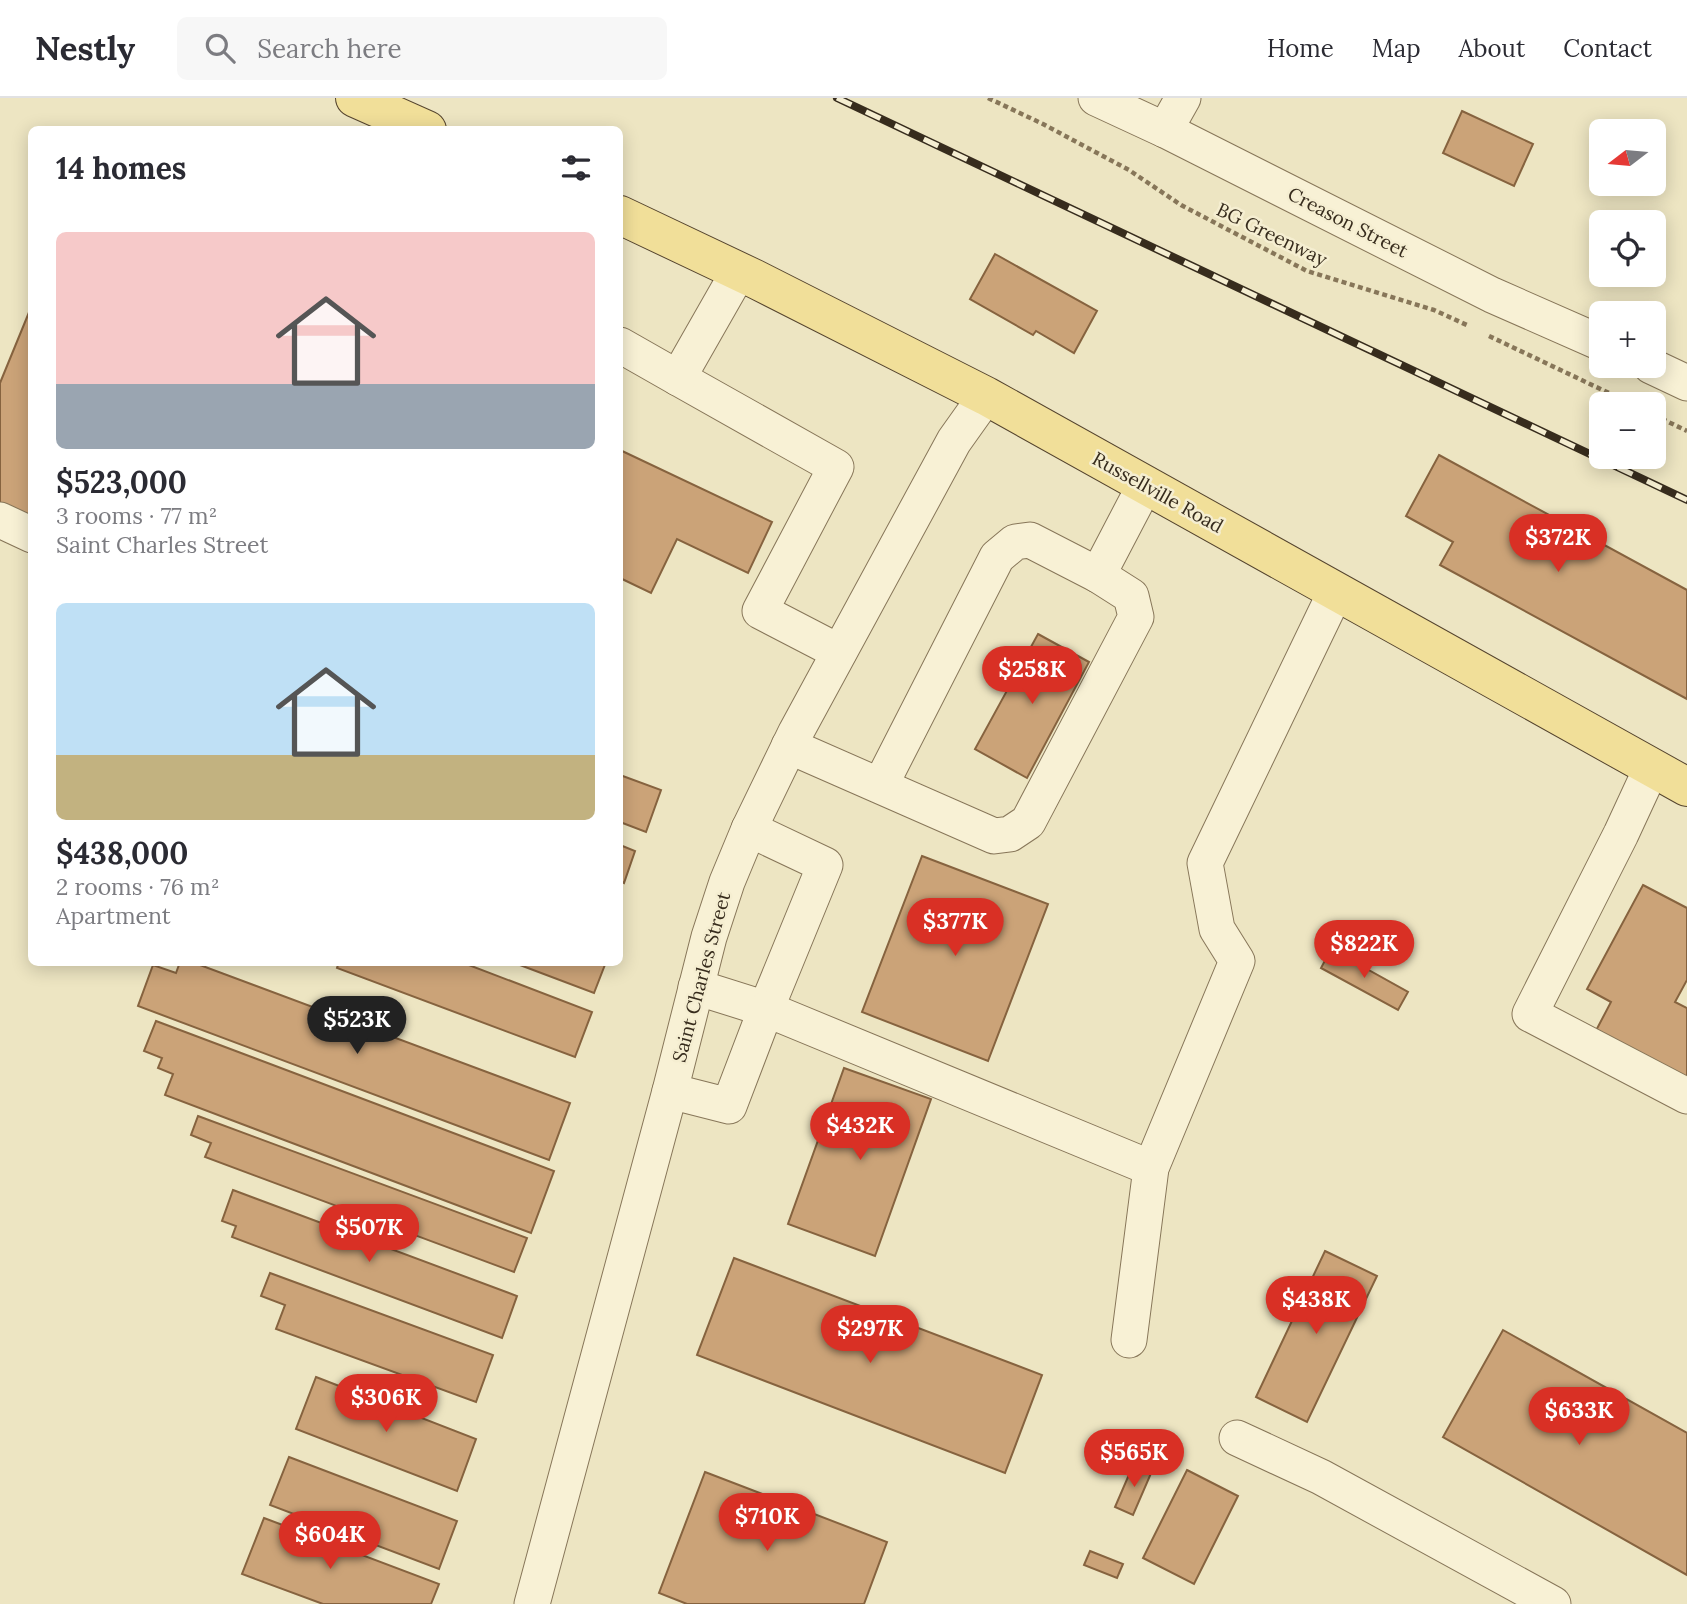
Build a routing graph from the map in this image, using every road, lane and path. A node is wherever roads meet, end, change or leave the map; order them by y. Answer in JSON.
{"nodes":[{"id":1,"x":355,"y":98,"type":"edge"},
{"id":2,"x":988,"y":98,"type":"edge"},
{"id":3,"x":1096,"y":98,"type":"edge"},
{"id":4,"x":1183,"y":98,"type":"edge"},
{"id":5,"x":418,"y":126,"type":"edge"},
{"id":6,"x":1165,"y":130,"type":"junction"},
{"id":7,"x":623,"y":216,"type":"edge"},
{"id":8,"x":739,"y":271,"type":"junction"},
{"id":9,"x":1589,"y":338,"type":"edge"},
{"id":10,"x":623,"y":347,"type":"edge"},
{"id":11,"x":1666,"y":373,"type":"edge"},
{"id":12,"x":678,"y":378,"type":"junction"},
{"id":13,"x":1687,"y":383,"type":"edge"},
{"id":14,"x":1607,"y":392,"type":"edge"},
{"id":15,"x":986,"y":396,"type":"junction"},
{"id":16,"x":1666,"y":421,"type":"edge"},
{"id":17,"x":1687,"y":431,"type":"edge"},
{"id":18,"x":1145,"y":485,"type":"junction"},
{"id":19,"x":0,"y":520,"type":"edge"},
{"id":20,"x":28,"y":533,"type":"edge"},
{"id":21,"x":1098,"y":575,"type":"junction"},
{"id":22,"x":1336,"y":591,"type":"junction"},
{"id":23,"x":839,"y":652,"type":"junction"},
{"id":24,"x":789,"y":747,"type":"junction"},
{"id":25,"x":1653,"y":767,"type":"junction"},
{"id":26,"x":880,"y":786,"type":"junction"},
{"id":27,"x":1687,"y":787,"type":"edge"},
{"id":28,"x":749,"y":829,"type":"junction"},
{"id":29,"x":696,"y":987,"type":"junction"},
{"id":30,"x":766,"y":1009,"type":"junction"},
{"id":31,"x":670,"y":1091,"type":"junction"},
{"id":32,"x":1687,"y":1096,"type":"edge"},
{"id":33,"x":1151,"y":1168,"type":"junction"},
{"id":34,"x":1129,"y":1340,"type":"dead end"},
{"id":35,"x":1237,"y":1438,"type":"dead end"},
{"id":36,"x":532,"y":1604,"type":"edge"},
{"id":37,"x":1553,"y":1604,"type":"edge"}],
"edges":[{"from":1,"to":5,"type":"main road"},
{"from":2,"to":14,"type":"path","name":"BG Greenway"},
{"from":3,"to":6,"type":"street","name":"Creason Street"},
{"from":4,"to":6,"type":"street"},
{"from":6,"to":9,"type":"street","name":"Creason Street"},
{"from":7,"to":8,"type":"main road","name":"Russellville Road"},
{"from":8,"to":12,"type":"street"},
{"from":8,"to":15,"type":"main road","name":"Russellville Road"},
{"from":10,"to":12,"type":"street"},
{"from":11,"to":13,"type":"street"},
{"from":12,"to":23,"type":"street"},
{"from":15,"to":18,"type":"main road","name":"Russellville Road"},
{"from":15,"to":23,"type":"street","name":"Saint Charles Street"},
{"from":16,"to":17,"type":"path"},
{"from":18,"to":21,"type":"street"},
{"from":18,"to":22,"type":"main road","name":"Russellville Road"},
{"from":19,"to":20,"type":"street"},
{"from":21,"to":26,"type":"street"},
{"from":21,"to":26,"type":"street"},
{"from":22,"to":25,"type":"main road","name":"Russellville Road"},
{"from":22,"to":33,"type":"street"},
{"from":23,"to":24,"type":"street","name":"Saint Charles Street"},
{"from":24,"to":26,"type":"street"},
{"from":24,"to":28,"type":"street","name":"Saint Charles Street"},
{"from":25,"to":27,"type":"main road","name":"Russellville Road"},
{"from":25,"to":32,"type":"street"},
{"from":28,"to":29,"type":"street","name":"Saint Charles Street"},
{"from":28,"to":30,"type":"street"},
{"from":29,"to":30,"type":"street"},
{"from":29,"to":31,"type":"street","name":"Saint Charles Street"},
{"from":30,"to":31,"type":"street"},
{"from":30,"to":33,"type":"street"},
{"from":31,"to":36,"type":"street","name":"Saint Charles Street"},
{"from":33,"to":34,"type":"street"},
{"from":35,"to":37,"type":"street"}]}
